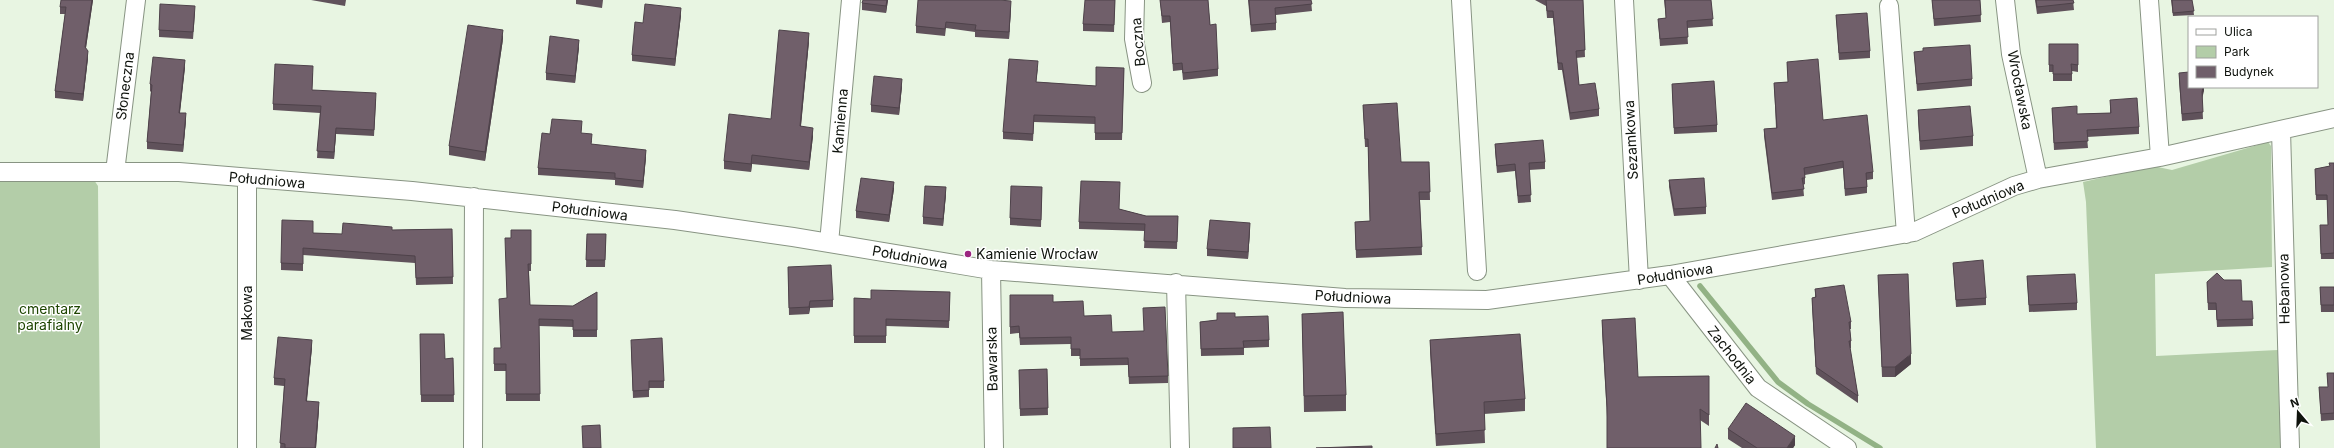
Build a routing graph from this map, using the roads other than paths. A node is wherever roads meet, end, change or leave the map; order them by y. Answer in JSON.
{"nodes":[{"id":1,"x":136,"y":0,"type":"edge"},
{"id":2,"x":851,"y":0,"type":"edge"},
{"id":3,"x":1135,"y":0,"type":"edge"},
{"id":4,"x":1461,"y":0,"type":"edge"},
{"id":5,"x":1624,"y":0,"type":"edge"},
{"id":6,"x":2006,"y":0,"type":"edge"},
{"id":7,"x":2149,"y":0,"type":"edge"},
{"id":8,"x":1889,"y":6,"type":"dead end"},
{"id":9,"x":1142,"y":84,"type":"dead end"},
{"id":10,"x":2334,"y":118,"type":"edge"},
{"id":11,"x":2281,"y":130,"type":"junction"},
{"id":12,"x":2160,"y":157,"type":"junction"},
{"id":13,"x":0,"y":172,"type":"edge"},
{"id":14,"x":115,"y":172,"type":"junction"},
{"id":15,"x":247,"y":178,"type":"junction"},
{"id":16,"x":2038,"y":179,"type":"junction"},
{"id":17,"x":474,"y":197,"type":"junction"},
{"id":18,"x":1906,"y":234,"type":"junction"},
{"id":19,"x":829,"y":243,"type":"junction"},
{"id":20,"x":991,"y":270,"type":"junction"},
{"id":21,"x":1477,"y":271,"type":"dead end"},
{"id":22,"x":1670,"y":275,"type":"junction"},
{"id":23,"x":1639,"y":280,"type":"junction"},
{"id":24,"x":1176,"y":283,"type":"junction"},
{"id":25,"x":247,"y":448,"type":"edge"},
{"id":26,"x":473,"y":448,"type":"edge"},
{"id":27,"x":994,"y":448,"type":"edge"},
{"id":28,"x":1180,"y":448,"type":"edge"},
{"id":29,"x":1847,"y":448,"type":"edge"},
{"id":30,"x":2290,"y":448,"type":"edge"}],
"edges":[{"from":1,"to":14,"type":"street","name":"Słoneczna"},
{"from":2,"to":19,"type":"street","name":"Kamienna"},
{"from":3,"to":9,"type":"street","name":"Boczna"},
{"from":4,"to":21,"type":"street"},
{"from":5,"to":23,"type":"street","name":"Sezamkowa"},
{"from":6,"to":16,"type":"street","name":"Wrocławska"},
{"from":7,"to":12,"type":"street"},
{"from":8,"to":18,"type":"street"},
{"from":10,"to":11,"type":"street","name":"Południowa"},
{"from":11,"to":12,"type":"street","name":"Południowa"},
{"from":11,"to":30,"type":"street","name":"Hebanowa"},
{"from":12,"to":16,"type":"street","name":"Południowa"},
{"from":13,"to":14,"type":"street","name":"Południowa"},
{"from":14,"to":15,"type":"street","name":"Południowa"},
{"from":15,"to":17,"type":"street","name":"Południowa"},
{"from":15,"to":25,"type":"street","name":"Makowa"},
{"from":16,"to":18,"type":"street","name":"Południowa"},
{"from":17,"to":19,"type":"street","name":"Południowa"},
{"from":17,"to":26,"type":"street"},
{"from":18,"to":22,"type":"street","name":"Południowa"},
{"from":19,"to":20,"type":"street","name":"Południowa"},
{"from":20,"to":24,"type":"street","name":"Południowa"},
{"from":20,"to":27,"type":"street","name":"Bawarska"},
{"from":22,"to":23,"type":"street","name":"Południowa"},
{"from":22,"to":29,"type":"street","name":"Zachodnia"},
{"from":23,"to":24,"type":"street","name":"Południowa"},
{"from":24,"to":28,"type":"street"}]}
